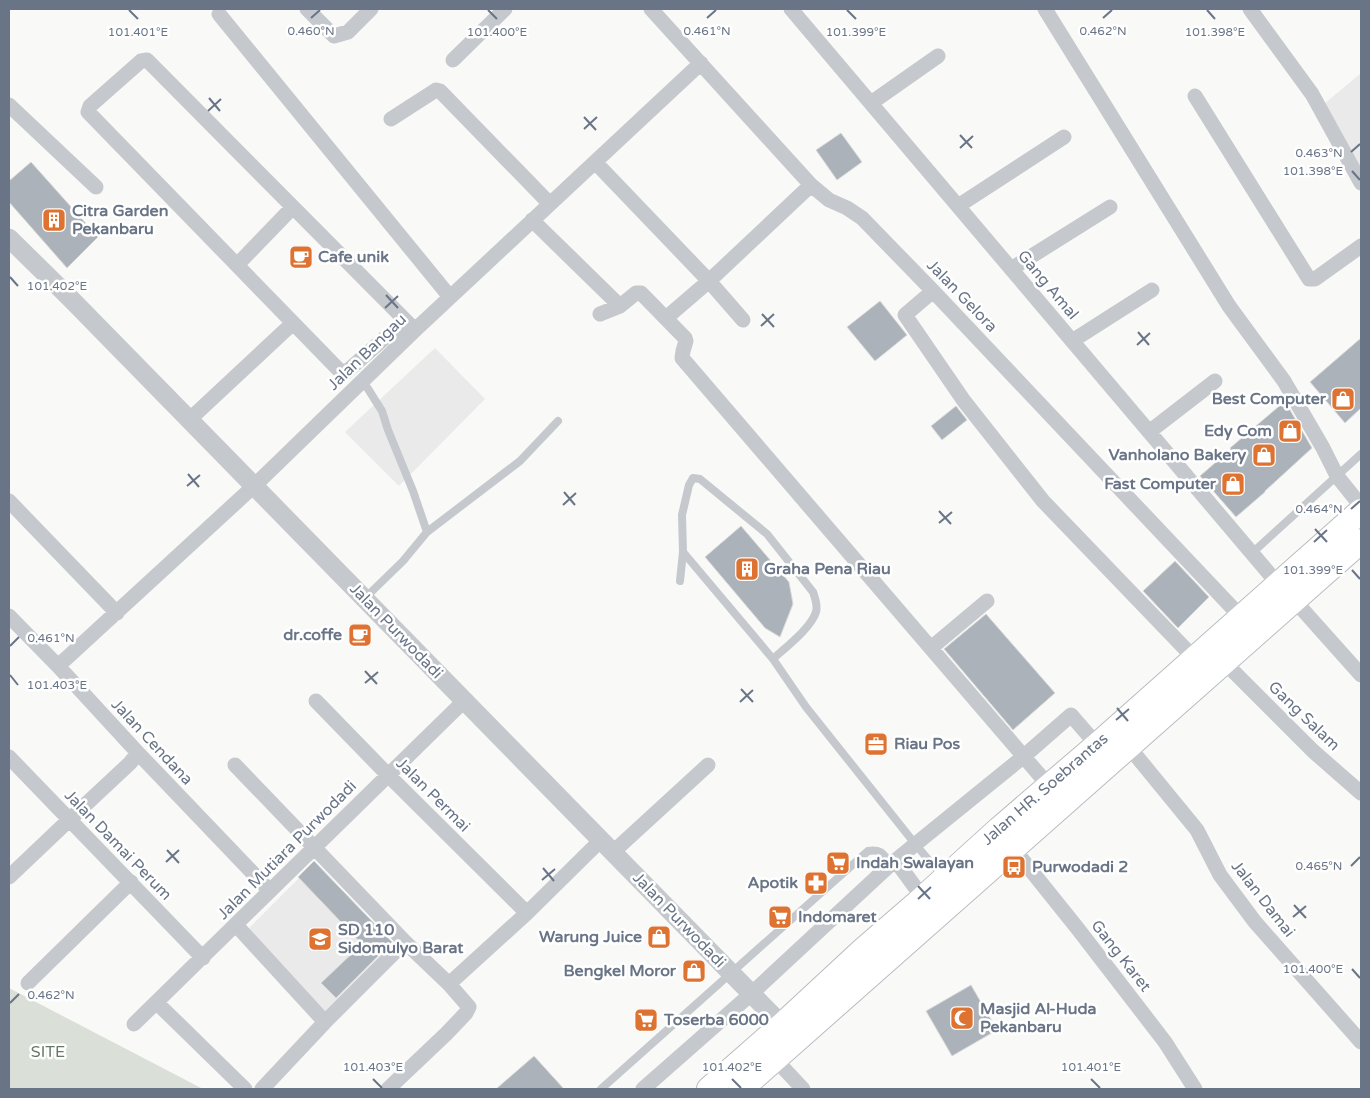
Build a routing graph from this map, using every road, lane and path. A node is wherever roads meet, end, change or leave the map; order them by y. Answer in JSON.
{"nodes":[{"id":1,"x":307,"y":9,"type":"edge"},
{"id":2,"x":371,"y":9,"type":"edge"},
{"id":3,"x":504,"y":9,"type":"edge"},
{"id":4,"x":651,"y":9,"type":"edge"},
{"id":5,"x":791,"y":9,"type":"edge"},
{"id":6,"x":1045,"y":9,"type":"edge"},
{"id":7,"x":1250,"y":9,"type":"edge"},
{"id":8,"x":218,"y":14,"type":"dead end"},
{"id":9,"x":938,"y":56,"type":"dead end"},
{"id":10,"x":453,"y":60,"type":"dead end"},
{"id":11,"x":701,"y":63,"type":"junction"},
{"id":12,"x":1195,"y":96,"type":"dead end"},
{"id":13,"x":871,"y":103,"type":"junction"},
{"id":14,"x":9,"y":105,"type":"edge"},
{"id":15,"x":391,"y":119,"type":"dead end"},
{"id":16,"x":1064,"y":137,"type":"dead end"},
{"id":17,"x":595,"y":162,"type":"junction"},
{"id":18,"x":1361,"y":183,"type":"edge"},
{"id":19,"x":811,"y":185,"type":"junction"},
{"id":20,"x":96,"y":187,"type":"dead end"},
{"id":21,"x":550,"y":204,"type":"junction"},
{"id":22,"x":958,"y":206,"type":"junction"},
{"id":23,"x":293,"y":207,"type":"junction"},
{"id":24,"x":1110,"y":207,"type":"dead end"},
{"id":25,"x":532,"y":220,"type":"junction"},
{"id":26,"x":9,"y":238,"type":"edge"},
{"id":27,"x":1361,"y":246,"type":"edge"},
{"id":28,"x":237,"y":265,"type":"junction"},
{"id":29,"x":1011,"y":269,"type":"junction"},
{"id":30,"x":708,"y":281,"type":"junction"},
{"id":31,"x":1152,"y":290,"type":"dead end"},
{"id":32,"x":932,"y":291,"type":"junction"},
{"id":33,"x":450,"y":297,"type":"junction"},
{"id":34,"x":620,"y":306,"type":"junction"},
{"id":35,"x":600,"y":314,"type":"dead end"},
{"id":36,"x":666,"y":318,"type":"junction"},
{"id":37,"x":743,"y":320,"type":"dead end"},
{"id":38,"x":293,"y":323,"type":"junction"},
{"id":39,"x":410,"y":325,"type":"junction"},
{"id":40,"x":1072,"y":341,"type":"junction"},
{"id":41,"x":363,"y":381,"type":"junction"},
{"id":42,"x":1215,"y":381,"type":"dead end"},
{"id":43,"x":189,"y":420,"type":"junction"},
{"id":44,"x":558,"y":421,"type":"dead end"},
{"id":45,"x":1149,"y":432,"type":"junction"},
{"id":46,"x":1361,"y":454,"type":"edge"},
{"id":47,"x":1337,"y":476,"type":"junction"},
{"id":48,"x":254,"y":486,"type":"junction"},
{"id":49,"x":9,"y":501,"type":"edge"},
{"id":50,"x":1361,"y":506,"type":"edge"},
{"id":51,"x":1361,"y":511,"type":"edge"},
{"id":52,"x":427,"y":532,"type":"junction"},
{"id":53,"x":1361,"y":541,"type":"edge"},
{"id":54,"x":683,"y":552,"type":"junction"},
{"id":55,"x":1252,"y":553,"type":"junction"},
{"id":56,"x":680,"y":581,"type":"dead end"},
{"id":57,"x":1286,"y":592,"type":"junction"},
{"id":58,"x":364,"y":599,"type":"junction"},
{"id":59,"x":987,"y":600,"type":"dead end"},
{"id":60,"x":117,"y":613,"type":"junction"},
{"id":61,"x":9,"y":616,"type":"edge"},
{"id":62,"x":1241,"y":617,"type":"junction"},
{"id":63,"x":931,"y":648,"type":"junction"},
{"id":64,"x":1194,"y":658,"type":"junction"},
{"id":65,"x":773,"y":659,"type":"junction"},
{"id":66,"x":1224,"y":662,"type":"junction"},
{"id":67,"x":58,"y":666,"type":"junction"},
{"id":68,"x":1361,"y":675,"type":"edge"},
{"id":69,"x":316,"y":701,"type":"dead end"},
{"id":70,"x":464,"y":701,"type":"junction"},
{"id":71,"x":1097,"y":745,"type":"junction"},
{"id":72,"x":1129,"y":746,"type":"junction"},
{"id":73,"x":138,"y":754,"type":"junction"},
{"id":74,"x":9,"y":757,"type":"edge"},
{"id":75,"x":1024,"y":757,"type":"junction"},
{"id":76,"x":235,"y":765,"type":"dead end"},
{"id":77,"x":708,"y":765,"type":"dead end"},
{"id":78,"x":388,"y":775,"type":"junction"},
{"id":79,"x":1049,"y":786,"type":"junction"},
{"id":80,"x":1361,"y":793,"type":"edge"},
{"id":81,"x":69,"y":820,"type":"junction"},
{"id":82,"x":606,"y":846,"type":"junction"},
{"id":83,"x":916,"y":846,"type":"junction"},
{"id":84,"x":314,"y":848,"type":"junction"},
{"id":85,"x":1013,"y":848,"type":"junction"},
{"id":86,"x":894,"y":863,"type":"junction"},
{"id":87,"x":9,"y":877,"type":"edge"},
{"id":88,"x":944,"y":879,"type":"junction"},
{"id":89,"x":131,"y":882,"type":"junction"},
{"id":90,"x":270,"y":891,"type":"junction"},
{"id":91,"x":923,"y":898,"type":"junction"},
{"id":92,"x":528,"y":913,"type":"junction"},
{"id":93,"x":236,"y":925,"type":"junction"},
{"id":94,"x":405,"y":942,"type":"junction"},
{"id":95,"x":203,"y":958,"type":"junction"},
{"id":96,"x":731,"y":974,"type":"junction"},
{"id":97,"x":28,"y":984,"type":"dead end"},
{"id":98,"x":448,"y":984,"type":"junction"},
{"id":99,"x":751,"y":994,"type":"junction"},
{"id":100,"x":157,"y":1003,"type":"junction"},
{"id":101,"x":326,"y":1022,"type":"junction"},
{"id":102,"x":134,"y":1024,"type":"dead end"},
{"id":103,"x":782,"y":1025,"type":"junction"},
{"id":104,"x":1361,"y":1042,"type":"edge"},
{"id":105,"x":775,"y":1059,"type":"junction"},
{"id":106,"x":245,"y":1089,"type":"edge"},
{"id":107,"x":262,"y":1089,"type":"edge"},
{"id":108,"x":388,"y":1089,"type":"edge"},
{"id":109,"x":601,"y":1089,"type":"edge"},
{"id":110,"x":643,"y":1089,"type":"edge"},
{"id":111,"x":709,"y":1089,"type":"edge"},
{"id":112,"x":740,"y":1089,"type":"edge"},
{"id":113,"x":803,"y":1089,"type":"edge"},
{"id":114,"x":1195,"y":1089,"type":"edge"}],
"edges":[{"from":1,"to":2,"type":"street"},
{"from":3,"to":10,"type":"street"},
{"from":4,"to":11,"type":"street","name":"Jalan Gelora"},
{"from":5,"to":13,"type":"street","name":"Gang Amal"},
{"from":6,"to":47,"type":"street"},
{"from":7,"to":18,"type":"street"},
{"from":8,"to":33,"type":"street"},
{"from":9,"to":13,"type":"street"},
{"from":11,"to":17,"type":"street","name":"Jalan Bangau"},
{"from":11,"to":19,"type":"street","name":"Jalan Gelora"},
{"from":12,"to":27,"type":"street"},
{"from":13,"to":22,"type":"street","name":"Gang Amal"},
{"from":14,"to":20,"type":"street"},
{"from":15,"to":21,"type":"street"},
{"from":16,"to":22,"type":"street"},
{"from":17,"to":21,"type":"street","name":"Jalan Bangau"},
{"from":17,"to":30,"type":"street"},
{"from":19,"to":30,"type":"street"},
{"from":19,"to":32,"type":"street","name":"Jalan Gelora"},
{"from":21,"to":25,"type":"street","name":"Jalan Bangau"},
{"from":22,"to":29,"type":"street","name":"Gang Amal"},
{"from":23,"to":28,"type":"street"},
{"from":23,"to":28,"type":"street"},
{"from":23,"to":39,"type":"street"},
{"from":24,"to":29,"type":"street"},
{"from":25,"to":33,"type":"street","name":"Jalan Bangau"},
{"from":25,"to":34,"type":"street"},
{"from":26,"to":43,"type":"street","name":"Jalan Purwodadi"},
{"from":28,"to":38,"type":"street"},
{"from":29,"to":40,"type":"street","name":"Gang Amal"},
{"from":30,"to":36,"type":"street"},
{"from":30,"to":37,"type":"street"},
{"from":31,"to":40,"type":"street"},
{"from":32,"to":62,"type":"street","name":"Jalan Gelora"},
{"from":32,"to":64,"type":"street"},
{"from":33,"to":39,"type":"street","name":"Jalan Bangau"},
{"from":34,"to":35,"type":"street"},
{"from":34,"to":36,"type":"street"},
{"from":36,"to":63,"type":"street"},
{"from":38,"to":39,"type":"street"},
{"from":38,"to":43,"type":"street"},
{"from":39,"to":41,"type":"street","name":"Jalan Bangau"},
{"from":40,"to":45,"type":"street","name":"Gang Amal"},
{"from":41,"to":48,"type":"street","name":"Jalan Bangau"},
{"from":41,"to":52,"type":"lane"},
{"from":42,"to":45,"type":"street"},
{"from":43,"to":48,"type":"street","name":"Jalan Purwodadi"},
{"from":44,"to":52,"type":"lane"},
{"from":45,"to":55,"type":"street","name":"Gang Amal"},
{"from":46,"to":47,"type":"lane"},
{"from":47,"to":50,"type":"street"},
{"from":47,"to":55,"type":"lane"},
{"from":48,"to":58,"type":"street","name":"Jalan Purwodadi"},
{"from":48,"to":60,"type":"street","name":"Jalan Bangau"},
{"from":49,"to":60,"type":"street"},
{"from":51,"to":57,"type":"main road","name":"Jalan HR. Soebrantas"},
{"from":52,"to":58,"type":"lane"},
{"from":53,"to":57,"type":"main road","name":"Jalan HR. Soebrantas"},
{"from":54,"to":56,"type":"lane"},
{"from":54,"to":65,"type":"lane"},
{"from":54,"to":65,"type":"lane"},
{"from":55,"to":57,"type":"street","name":"Gang Amal"},
{"from":57,"to":62,"type":"main road","name":"Jalan HR. Soebrantas"},
{"from":57,"to":66,"type":"main road","name":"Jalan HR. Soebrantas"},
{"from":57,"to":68,"type":"street","name":"Gang Amal"},
{"from":58,"to":70,"type":"street","name":"Jalan Purwodadi"},
{"from":59,"to":63,"type":"street"},
{"from":60,"to":67,"type":"street","name":"Jalan Bangau"},
{"from":61,"to":67,"type":"street","name":"Jalan Cendana"},
{"from":62,"to":64,"type":"main road","name":"Jalan HR. Soebrantas"},
{"from":63,"to":75,"type":"street"},
{"from":64,"to":71,"type":"main road","name":"Jalan HR. Soebrantas"},
{"from":65,"to":83,"type":"lane"},
{"from":66,"to":72,"type":"main road","name":"Jalan HR. Soebrantas"},
{"from":66,"to":80,"type":"street","name":"Gang Salam"},
{"from":67,"to":73,"type":"street","name":"Jalan Cendana"},
{"from":69,"to":78,"type":"street","name":"Jalan Permai"},
{"from":70,"to":78,"type":"street","name":"Jalan Mutiara Purwodadi"},
{"from":70,"to":82,"type":"street","name":"Jalan Purwodadi"},
{"from":71,"to":75,"type":"street"},
{"from":71,"to":79,"type":"main road","name":"Jalan HR. Soebrantas"},
{"from":72,"to":85,"type":"main road","name":"Jalan HR. Soebrantas"},
{"from":72,"to":104,"type":"street","name":"Jalan Damai"},
{"from":73,"to":81,"type":"street"},
{"from":73,"to":90,"type":"street","name":"Jalan Cendana"},
{"from":74,"to":81,"type":"street","name":"Jalan Damai Perum"},
{"from":75,"to":79,"type":"street"},
{"from":75,"to":83,"type":"street"},
{"from":76,"to":84,"type":"street"},
{"from":77,"to":82,"type":"street"},
{"from":78,"to":84,"type":"street","name":"Jalan Mutiara Purwodadi"},
{"from":78,"to":92,"type":"street","name":"Jalan Permai"},
{"from":79,"to":88,"type":"main road","name":"Jalan HR. Soebrantas"},
{"from":81,"to":87,"type":"street"},
{"from":81,"to":89,"type":"street","name":"Jalan Damai Perum"},
{"from":82,"to":92,"type":"street"},
{"from":82,"to":96,"type":"street","name":"Jalan Purwodadi"},
{"from":83,"to":86,"type":"street"},
{"from":83,"to":88,"type":"lane"},
{"from":84,"to":90,"type":"street","name":"Jalan Mutiara Purwodadi"},
{"from":84,"to":94,"type":"street"},
{"from":85,"to":105,"type":"main road","name":"Jalan HR. Soebrantas"},
{"from":85,"to":114,"type":"street","name":"Gang Karet"},
{"from":86,"to":91,"type":"street"},
{"from":86,"to":96,"type":"lane"},
{"from":86,"to":99,"type":"street"},
{"from":88,"to":91,"type":"main road","name":"Jalan HR. Soebrantas"},
{"from":89,"to":95,"type":"street","name":"Jalan Damai Perum"},
{"from":89,"to":97,"type":"street"},
{"from":90,"to":93,"type":"street","name":"Jalan Mutiara Purwodadi"},
{"from":91,"to":103,"type":"main road","name":"Jalan HR. Soebrantas"},
{"from":92,"to":98,"type":"street"},
{"from":93,"to":95,"type":"street","name":"Jalan Mutiara Purwodadi"},
{"from":93,"to":101,"type":"street"},
{"from":94,"to":98,"type":"street"},
{"from":94,"to":101,"type":"street"},
{"from":95,"to":100,"type":"street","name":"Jalan Mutiara Purwodadi"},
{"from":96,"to":99,"type":"street","name":"Jalan Purwodadi"},
{"from":96,"to":109,"type":"lane"},
{"from":98,"to":108,"type":"street"},
{"from":99,"to":103,"type":"street","name":"Jalan Purwodadi"},
{"from":99,"to":110,"type":"street"},
{"from":100,"to":102,"type":"street","name":"Jalan Mutiara Purwodadi"},
{"from":100,"to":106,"type":"street"},
{"from":101,"to":107,"type":"street"},
{"from":103,"to":111,"type":"main road","name":"Jalan HR. Soebrantas"},
{"from":105,"to":112,"type":"main road","name":"Jalan HR. Soebrantas"},
{"from":105,"to":113,"type":"street"}]}
